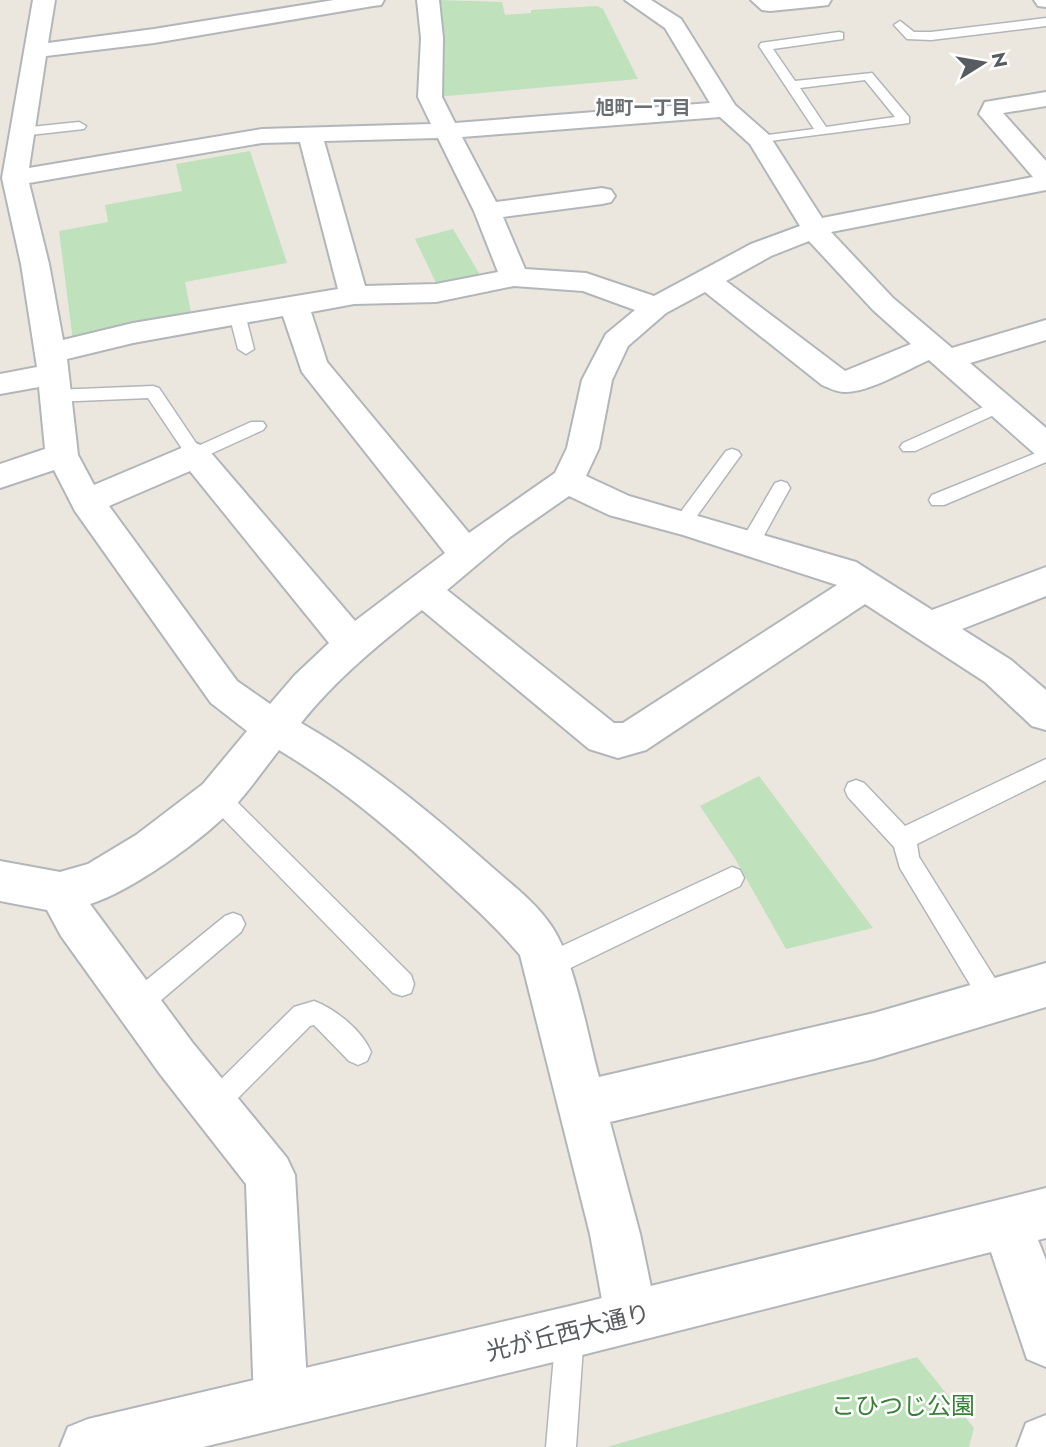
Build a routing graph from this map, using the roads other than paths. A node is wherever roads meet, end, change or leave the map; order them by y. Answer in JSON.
{"nodes":[{"id":1,"x":44,"y":0,"type":"edge"},
{"id":2,"x":373,"y":0,"type":"edge"},
{"id":3,"x":428,"y":0,"type":"edge"},
{"id":4,"x":636,"y":0,"type":"edge"},
{"id":5,"x":762,"y":0,"type":"edge"},
{"id":6,"x":820,"y":0,"type":"edge"},
{"id":7,"x":1046,"y":22,"type":"edge"},
{"id":8,"x":900,"y":25,"type":"dead end"},
{"id":9,"x":839,"y":36,"type":"dead end"},
{"id":10,"x":35,"y":51,"type":"junction"},
{"id":11,"x":790,"y":85,"type":"junction"},
{"id":12,"x":27,"y":96,"type":"junction"},
{"id":13,"x":0,"y":99,"type":"edge"},
{"id":14,"x":1046,"y":99,"type":"edge"},
{"id":15,"x":726,"y":109,"type":"junction"},
{"id":16,"x":79,"y":126,"type":"dead end"},
{"id":17,"x":445,"y":130,"type":"junction"},
{"id":18,"x":21,"y":132,"type":"junction"},
{"id":19,"x":822,"y":132,"type":"junction"},
{"id":20,"x":310,"y":135,"type":"junction"},
{"id":21,"x":760,"y":140,"type":"junction"},
{"id":22,"x":1046,"y":176,"type":"edge"},
{"id":23,"x":15,"y":178,"type":"junction"},
{"id":24,"x":1046,"y":182,"type":"edge"},
{"id":25,"x":602,"y":196,"type":"dead end"},
{"id":26,"x":487,"y":211,"type":"junction"},
{"id":27,"x":10,"y":215,"type":"edge"},
{"id":28,"x":813,"y":230,"type":"junction"},
{"id":29,"x":514,"y":277,"type":"junction"},
{"id":30,"x":706,"y":279,"type":"junction"},
{"id":31,"x":354,"y":296,"type":"junction"},
{"id":32,"x":294,"y":304,"type":"junction"},
{"id":33,"x":656,"y":307,"type":"junction"},
{"id":34,"x":237,"y":314,"type":"junction"},
{"id":35,"x":1046,"y":330,"type":"edge"},
{"id":36,"x":246,"y":349,"type":"dead end"},
{"id":37,"x":939,"y":354,"type":"junction"},
{"id":38,"x":52,"y":374,"type":"junction"},
{"id":39,"x":0,"y":384,"type":"edge"},
{"id":40,"x":999,"y":406,"type":"junction"},
{"id":41,"x":257,"y":426,"type":"dead end"},
{"id":42,"x":1046,"y":446,"type":"edge"},
{"id":43,"x":909,"y":447,"type":"dead end"},
{"id":44,"x":62,"y":455,"type":"junction"},
{"id":45,"x":195,"y":455,"type":"junction"},
{"id":46,"x":732,"y":455,"type":"dead end"},
{"id":47,"x":1046,"y":455,"type":"edge"},
{"id":48,"x":0,"y":475,"type":"edge"},
{"id":49,"x":567,"y":481,"type":"junction"},
{"id":50,"x":781,"y":488,"type":"dead end"},
{"id":51,"x":938,"y":500,"type":"dead end"},
{"id":52,"x":88,"y":502,"type":"junction"},
{"id":53,"x":683,"y":522,"type":"junction"},
{"id":54,"x":750,"y":543,"type":"junction"},
{"id":55,"x":467,"y":555,"type":"junction"},
{"id":56,"x":1046,"y":581,"type":"edge"},
{"id":57,"x":864,"y":586,"type":"junction"},
{"id":58,"x":422,"y":590,"type":"junction"},
{"id":59,"x":928,"y":628,"type":"junction"},
{"id":60,"x":352,"y":644,"type":"junction"},
{"id":61,"x":1046,"y":714,"type":"edge"},
{"id":62,"x":273,"y":727,"type":"junction"},
{"id":63,"x":1046,"y":769,"type":"edge"},
{"id":64,"x":856,"y":790,"type":"dead end"},
{"id":65,"x":217,"y":797,"type":"junction"},
{"id":66,"x":905,"y":842,"type":"junction"},
{"id":67,"x":732,"y":878,"type":"dead end"},
{"id":68,"x":0,"y":881,"type":"edge"},
{"id":69,"x":60,"y":892,"type":"junction"},
{"id":70,"x":233,"y":924,"type":"dead end"},
{"id":71,"x":547,"y":966,"type":"junction"},
{"id":72,"x":402,"y":984,"type":"dead end"},
{"id":73,"x":1046,"y":985,"type":"edge"},
{"id":74,"x":995,"y":1002,"type":"junction"},
{"id":75,"x":137,"y":1004,"type":"junction"},
{"id":76,"x":358,"y":1052,"type":"dead end"},
{"id":77,"x":583,"y":1104,"type":"junction"},
{"id":78,"x":213,"y":1105,"type":"junction"},
{"id":79,"x":1025,"y":1218,"type":"edge"},
{"id":80,"x":631,"y":1316,"type":"junction"},
{"id":81,"x":570,"y":1332,"type":"junction"},
{"id":82,"x":1046,"y":1340,"type":"edge"},
{"id":83,"x":281,"y":1401,"type":"junction"},
{"id":84,"x":89,"y":1447,"type":"edge"},
{"id":85,"x":561,"y":1447,"type":"edge"}],
"edges":[{"from":1,"to":10,"type":"street"},
{"from":2,"to":10,"type":"street"},
{"from":3,"to":17,"type":"street"},
{"from":4,"to":15,"type":"street"},
{"from":5,"to":6,"type":"street"},
{"from":7,"to":8,"type":"lane"},
{"from":9,"to":11,"type":"lane"},
{"from":10,"to":12,"type":"street"},
{"from":11,"to":19,"type":"lane"},
{"from":11,"to":19,"type":"lane"},
{"from":12,"to":13,"type":"street"},
{"from":12,"to":18,"type":"street"},
{"from":14,"to":22,"type":"street"},
{"from":15,"to":17,"type":"street"},
{"from":15,"to":21,"type":"street"},
{"from":16,"to":18,"type":"lane"},
{"from":17,"to":20,"type":"street"},
{"from":17,"to":26,"type":"street"},
{"from":18,"to":23,"type":"street"},
{"from":19,"to":21,"type":"lane"},
{"from":20,"to":23,"type":"street"},
{"from":20,"to":31,"type":"street"},
{"from":21,"to":28,"type":"street"},
{"from":23,"to":27,"type":"street"},
{"from":24,"to":28,"type":"street"},
{"from":25,"to":26,"type":"street"},
{"from":26,"to":29,"type":"street"},
{"from":27,"to":38,"type":"street"},
{"from":28,"to":30,"type":"street"},
{"from":28,"to":37,"type":"street"},
{"from":29,"to":31,"type":"street"},
{"from":29,"to":33,"type":"street"},
{"from":30,"to":33,"type":"street"},
{"from":30,"to":37,"type":"street"},
{"from":31,"to":32,"type":"street"},
{"from":32,"to":34,"type":"street"},
{"from":32,"to":55,"type":"street"},
{"from":33,"to":49,"type":"street"},
{"from":34,"to":36,"type":"lane"},
{"from":34,"to":38,"type":"street"},
{"from":35,"to":37,"type":"street"},
{"from":37,"to":40,"type":"street"},
{"from":38,"to":39,"type":"street"},
{"from":38,"to":44,"type":"street"},
{"from":38,"to":45,"type":"lane"},
{"from":40,"to":42,"type":"street"},
{"from":40,"to":43,"type":"lane"},
{"from":41,"to":45,"type":"lane"},
{"from":44,"to":48,"type":"street"},
{"from":44,"to":52,"type":"street"},
{"from":45,"to":52,"type":"street"},
{"from":45,"to":60,"type":"street"},
{"from":46,"to":53,"type":"lane"},
{"from":47,"to":51,"type":"lane"},
{"from":49,"to":53,"type":"street"},
{"from":49,"to":55,"type":"street"},
{"from":50,"to":54,"type":"lane"},
{"from":52,"to":62,"type":"street"},
{"from":53,"to":54,"type":"street"},
{"from":54,"to":57,"type":"street"},
{"from":55,"to":58,"type":"street"},
{"from":56,"to":59,"type":"street"},
{"from":57,"to":58,"type":"street"},
{"from":57,"to":59,"type":"street"},
{"from":58,"to":60,"type":"street"},
{"from":59,"to":61,"type":"street"},
{"from":60,"to":62,"type":"street"},
{"from":62,"to":65,"type":"street"},
{"from":62,"to":71,"type":"street"},
{"from":63,"to":66,"type":"lane"},
{"from":64,"to":66,"type":"lane"},
{"from":65,"to":69,"type":"street"},
{"from":65,"to":72,"type":"lane"},
{"from":66,"to":74,"type":"lane"},
{"from":67,"to":71,"type":"lane"},
{"from":68,"to":69,"type":"street"},
{"from":69,"to":75,"type":"street"},
{"from":70,"to":75,"type":"lane"},
{"from":71,"to":77,"type":"street"},
{"from":73,"to":74,"type":"street"},
{"from":74,"to":77,"type":"street"},
{"from":75,"to":78,"type":"street"},
{"from":76,"to":78,"type":"lane"},
{"from":77,"to":80,"type":"street"},
{"from":78,"to":83,"type":"street"},
{"from":79,"to":80,"type":"street","name":"光が丘西大通り"},
{"from":79,"to":82,"type":"street"},
{"from":80,"to":81,"type":"street","name":"光が丘西大通り"},
{"from":81,"to":83,"type":"street","name":"光が丘西大通り"},
{"from":81,"to":85,"type":"lane"},
{"from":83,"to":84,"type":"street","name":"光が丘西大通り"}]}
